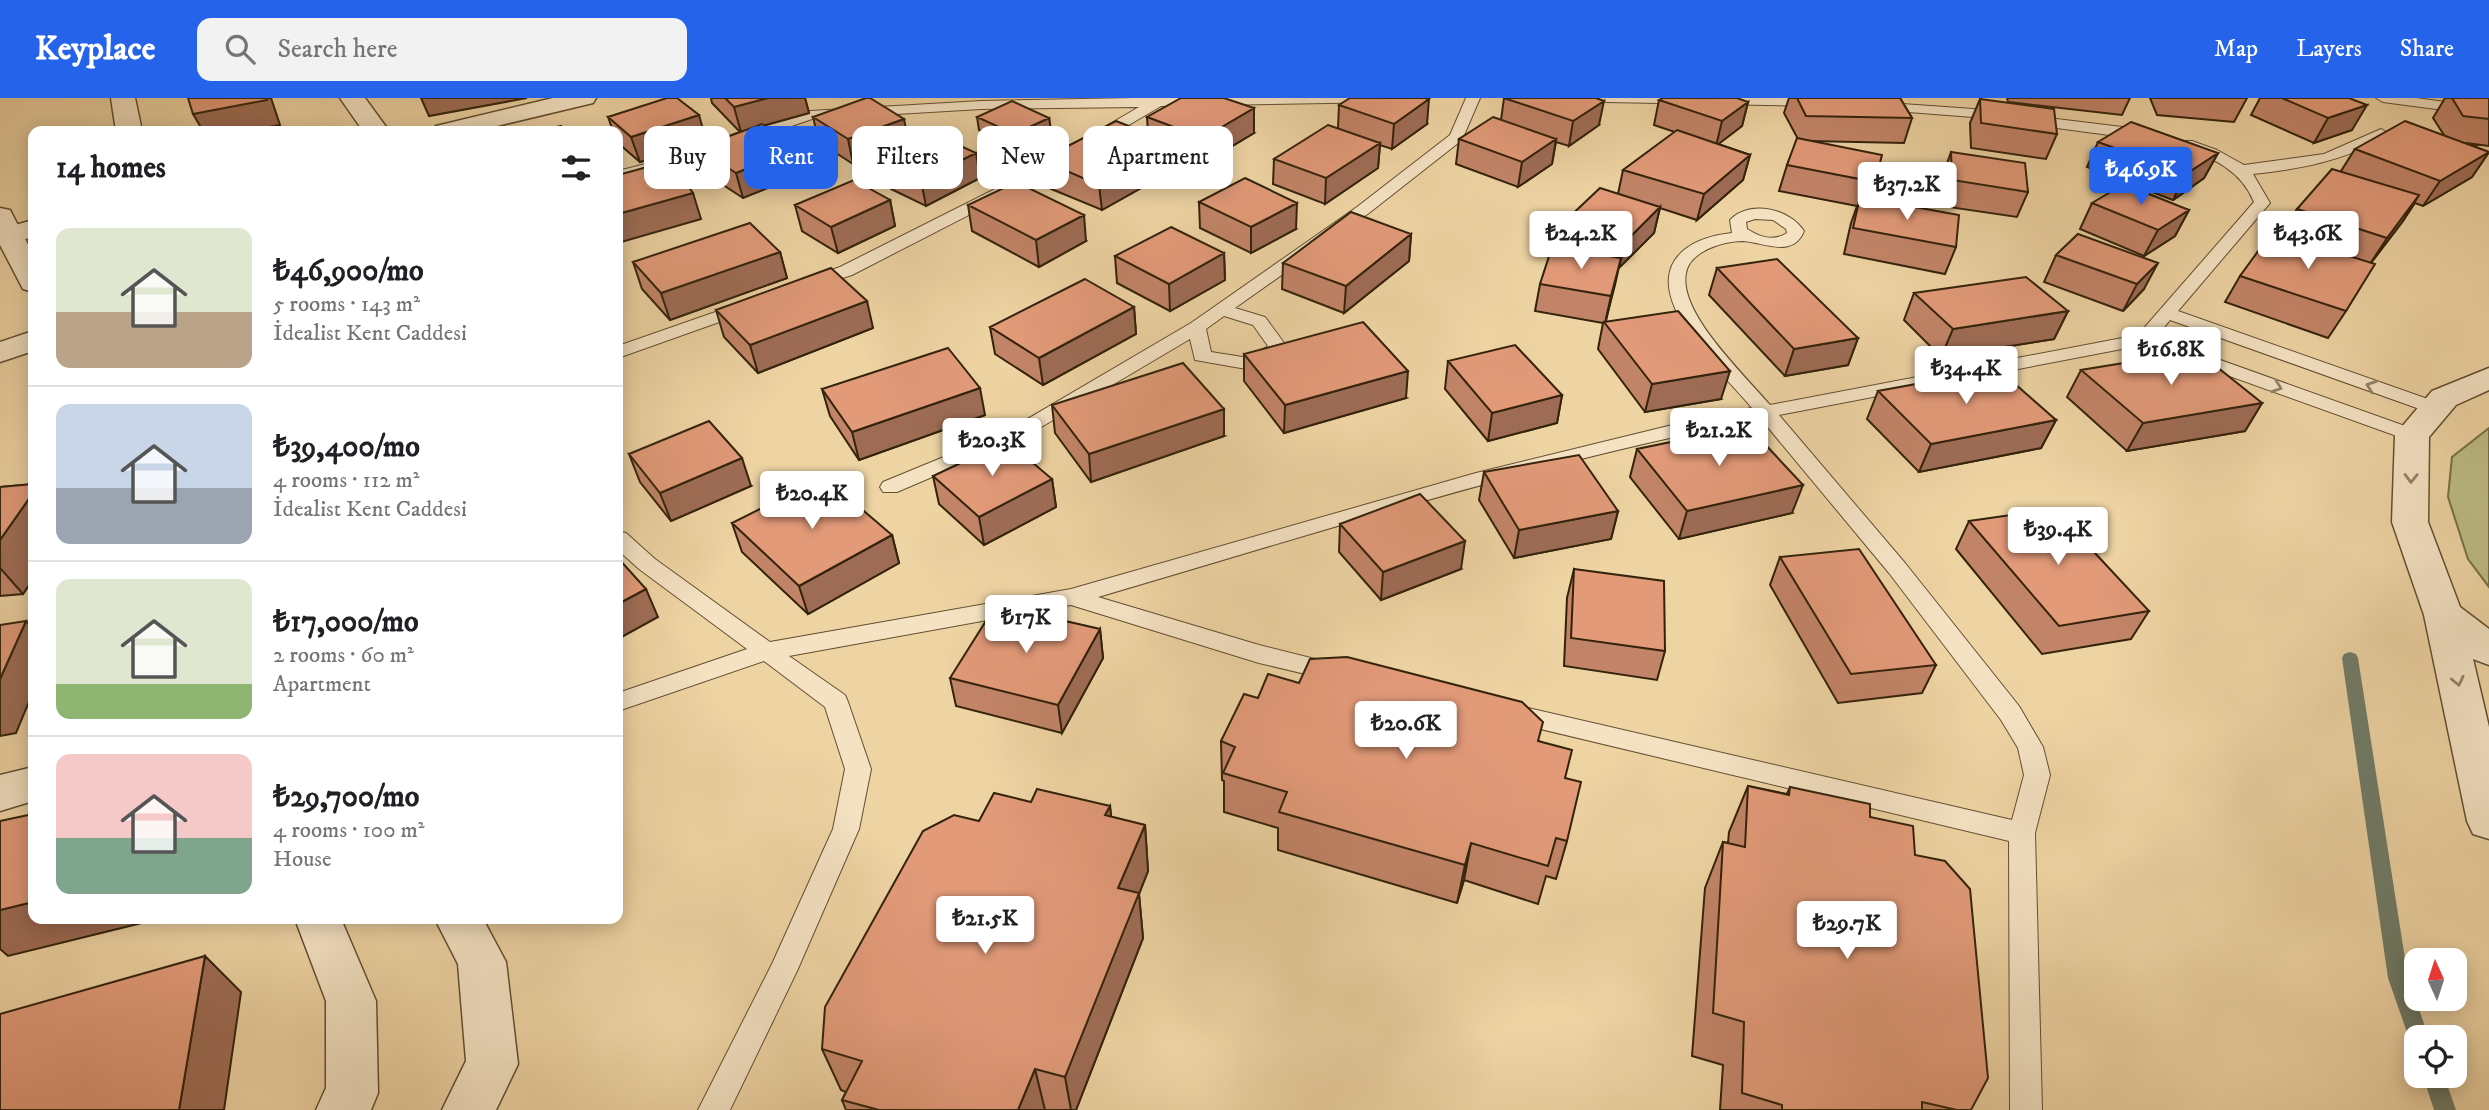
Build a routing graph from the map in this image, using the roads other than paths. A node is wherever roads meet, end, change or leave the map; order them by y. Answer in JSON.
{"nodes":[{"id":1,"x":123,"y":98,"type":"edge"},
{"id":2,"x":352,"y":98,"type":"edge"},
{"id":3,"x":584,"y":98,"type":"edge"},
{"id":4,"x":1388,"y":98,"type":"edge"},
{"id":5,"x":1473,"y":98,"type":"edge"},
{"id":6,"x":1606,"y":98,"type":"edge"},
{"id":7,"x":2386,"y":98,"type":"edge"},
{"id":8,"x":1159,"y":102,"type":"junction"},
{"id":9,"x":1835,"y":103,"type":"edge"},
{"id":10,"x":1862,"y":105,"type":"edge"},
{"id":11,"x":2489,"y":111,"type":"edge"},
{"id":12,"x":128,"y":126,"type":"edge"},
{"id":13,"x":372,"y":126,"type":"edge"},
{"id":14,"x":466,"y":126,"type":"edge"},
{"id":15,"x":2381,"y":135,"type":"edge"},
{"id":16,"x":2242,"y":170,"type":"junction"},
{"id":17,"x":623,"y":175,"type":"edge"},
{"id":18,"x":15,"y":226,"type":"edge"},
{"id":19,"x":1746,"y":236,"type":"dead end"},
{"id":20,"x":28,"y":267,"type":"edge"},
{"id":21,"x":795,"y":289,"type":"edge"},
{"id":22,"x":757,"y":303,"type":"edge"},
{"id":23,"x":1221,"y":310,"type":"junction"},
{"id":24,"x":2166,"y":313,"type":"junction"},
{"id":25,"x":1197,"y":327,"type":"junction"},
{"id":26,"x":2144,"y":339,"type":"junction"},
{"id":27,"x":28,"y":342,"type":"edge"},
{"id":28,"x":623,"y":350,"type":"edge"},
{"id":29,"x":0,"y":353,"type":"edge"},
{"id":30,"x":2489,"y":378,"type":"edge"},
{"id":31,"x":2489,"y":397,"type":"edge"},
{"id":32,"x":2440,"y":403,"type":"junction"},
{"id":33,"x":1765,"y":412,"type":"junction"},
{"id":34,"x":2412,"y":435,"type":"junction"},
{"id":35,"x":890,"y":487,"type":"dead end"},
{"id":36,"x":623,"y":542,"type":"edge"},
{"id":37,"x":1071,"y":597,"type":"junction"},
{"id":38,"x":2443,"y":615,"type":"junction"},
{"id":39,"x":2489,"y":649,"type":"edge"},
{"id":40,"x":768,"y":652,"type":"junction"},
{"id":41,"x":1355,"y":677,"type":"edge"},
{"id":42,"x":623,"y":700,"type":"edge"},
{"id":43,"x":1491,"y":709,"type":"edge"},
{"id":44,"x":28,"y":785,"type":"edge"},
{"id":45,"x":0,"y":793,"type":"edge"},
{"id":46,"x":2489,"y":821,"type":"edge"},
{"id":47,"x":2022,"y":833,"type":"junction"},
{"id":48,"x":320,"y":924,"type":"edge"},
{"id":49,"x":461,"y":924,"type":"edge"},
{"id":50,"x":342,"y":1110,"type":"edge"},
{"id":51,"x":468,"y":1110,"type":"edge"},
{"id":52,"x":714,"y":1110,"type":"edge"},
{"id":53,"x":2026,"y":1110,"type":"edge"}],
"edges":[{"from":1,"to":12,"type":"street"},
{"from":2,"to":13,"type":"street"},
{"from":3,"to":14,"type":"street"},
{"from":4,"to":8,"type":"lane"},
{"from":5,"to":23,"type":"lane"},
{"from":6,"to":9,"type":"lane"},
{"from":7,"to":11,"type":"lane"},
{"from":8,"to":17,"type":"lane"},
{"from":8,"to":21,"type":"lane"},
{"from":10,"to":16,"type":"lane"},
{"from":15,"to":16,"type":"lane"},
{"from":16,"to":24,"type":"lane"},
{"from":18,"to":20,"type":"street"},
{"from":19,"to":33,"type":"lane"},
{"from":22,"to":28,"type":"lane"},
{"from":23,"to":25,"type":"lane"},
{"from":23,"to":25,"type":"lane"},
{"from":24,"to":26,"type":"lane"},
{"from":32,"to":24,"type":"lane","one_way":true},
{"from":25,"to":35,"type":"lane"},
{"from":26,"to":33,"type":"lane"},
{"from":26,"to":34,"type":"lane","one_way":true},
{"from":27,"to":29,"type":"street"},
{"from":30,"to":32,"type":"street"},
{"from":31,"to":32,"type":"street"},
{"from":32,"to":34,"type":"street"},
{"from":33,"to":37,"type":"lane"},
{"from":33,"to":47,"type":"lane"},
{"from":34,"to":38,"type":"street","one_way":true},
{"from":36,"to":40,"type":"lane"},
{"from":37,"to":40,"type":"lane"},
{"from":37,"to":41,"type":"lane"},
{"from":38,"to":39,"type":"street"},
{"from":38,"to":46,"type":"street","one_way":true},
{"from":40,"to":42,"type":"lane"},
{"from":40,"to":52,"type":"lane"},
{"from":43,"to":47,"type":"lane"},
{"from":44,"to":45,"type":"street"},
{"from":47,"to":53,"type":"lane"},
{"from":48,"to":50,"type":"street"},
{"from":49,"to":51,"type":"street"}]}
